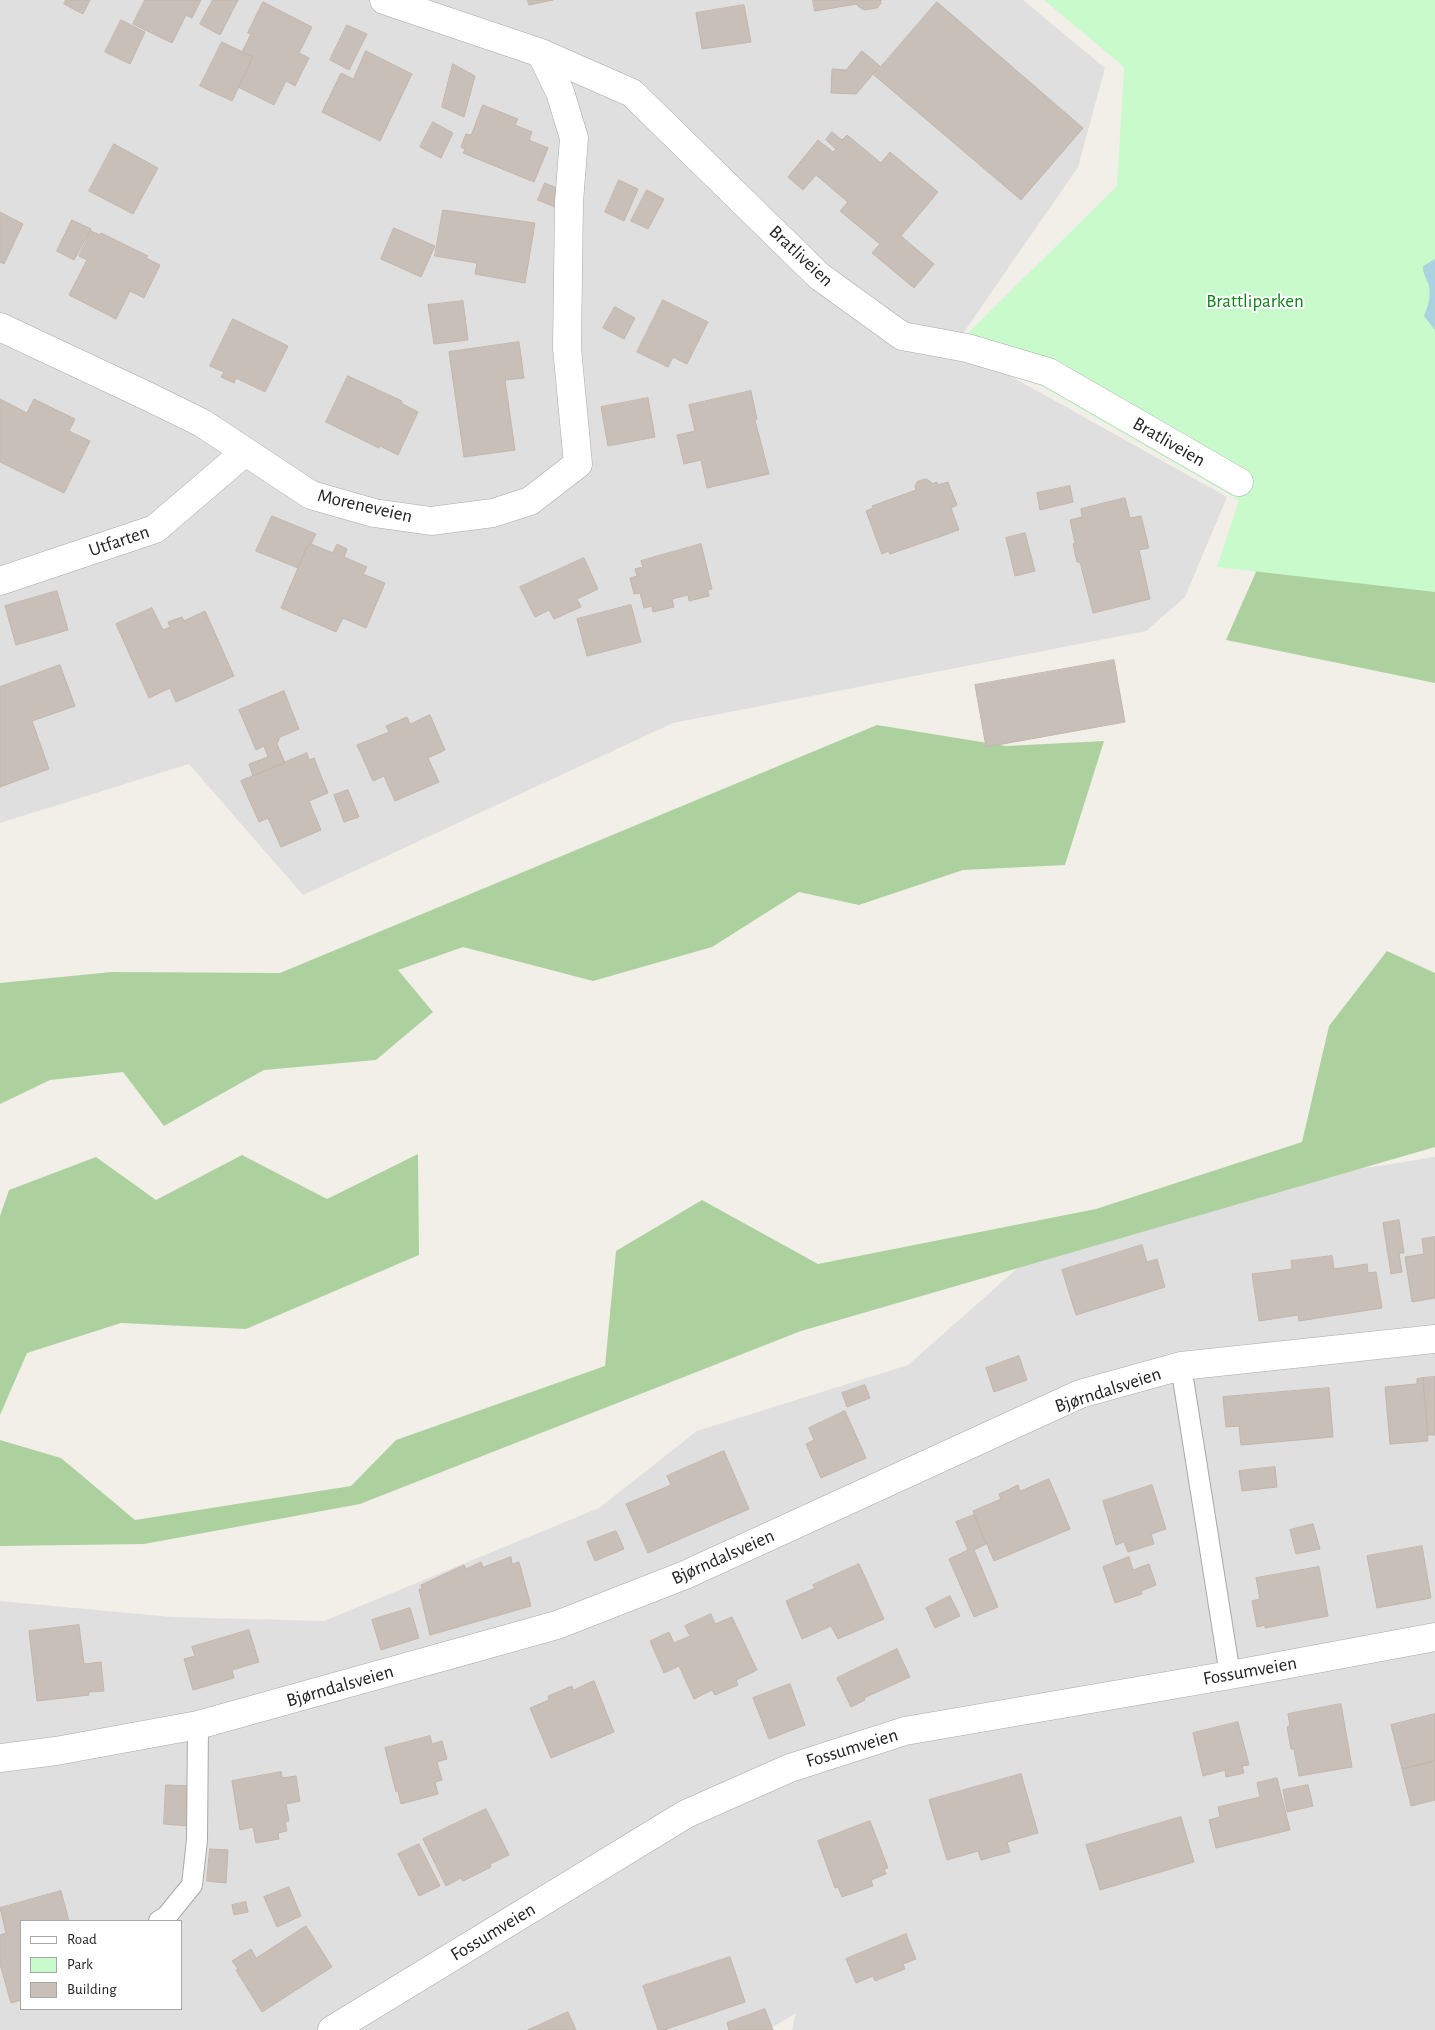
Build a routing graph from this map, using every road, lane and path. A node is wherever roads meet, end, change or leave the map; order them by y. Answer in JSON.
{"nodes":[{"id":1,"x":384,"y":0,"type":"edge"},
{"id":2,"x":541,"y":52,"type":"junction"},
{"id":3,"x":0,"y":328,"type":"edge"},
{"id":4,"x":245,"y":452,"type":"junction"},
{"id":5,"x":1239,"y":482,"type":"dead end"},
{"id":6,"x":0,"y":581,"type":"edge"},
{"id":7,"x":1435,"y":1339,"type":"edge"},
{"id":8,"x":1181,"y":1366,"type":"junction"},
{"id":9,"x":1435,"y":1637,"type":"edge"},
{"id":10,"x":1230,"y":1675,"type":"junction"},
{"id":11,"x":198,"y":1725,"type":"junction"},
{"id":12,"x":0,"y":1758,"type":"edge"},
{"id":13,"x":161,"y":1920,"type":"edge"},
{"id":14,"x":332,"y":2030,"type":"edge"}],
"edges":[{"from":1,"to":2,"type":"street","name":"Bratliveien"},
{"from":2,"to":4,"type":"street","name":"Moreneveien"},
{"from":2,"to":5,"type":"street","name":"Bratliveien"},
{"from":3,"to":4,"type":"street","name":"Moreneveien"},
{"from":4,"to":6,"type":"street","name":"Utfarten"},
{"from":7,"to":8,"type":"street","name":"Bjørndalsveien"},
{"from":8,"to":10,"type":"lane"},
{"from":8,"to":11,"type":"street","name":"Bjørndalsveien"},
{"from":9,"to":10,"type":"street","name":"Fossumveien"},
{"from":10,"to":14,"type":"street","name":"Fossumveien"},
{"from":11,"to":12,"type":"street","name":"Bjørndalsveien"},
{"from":11,"to":13,"type":"lane"}]}
